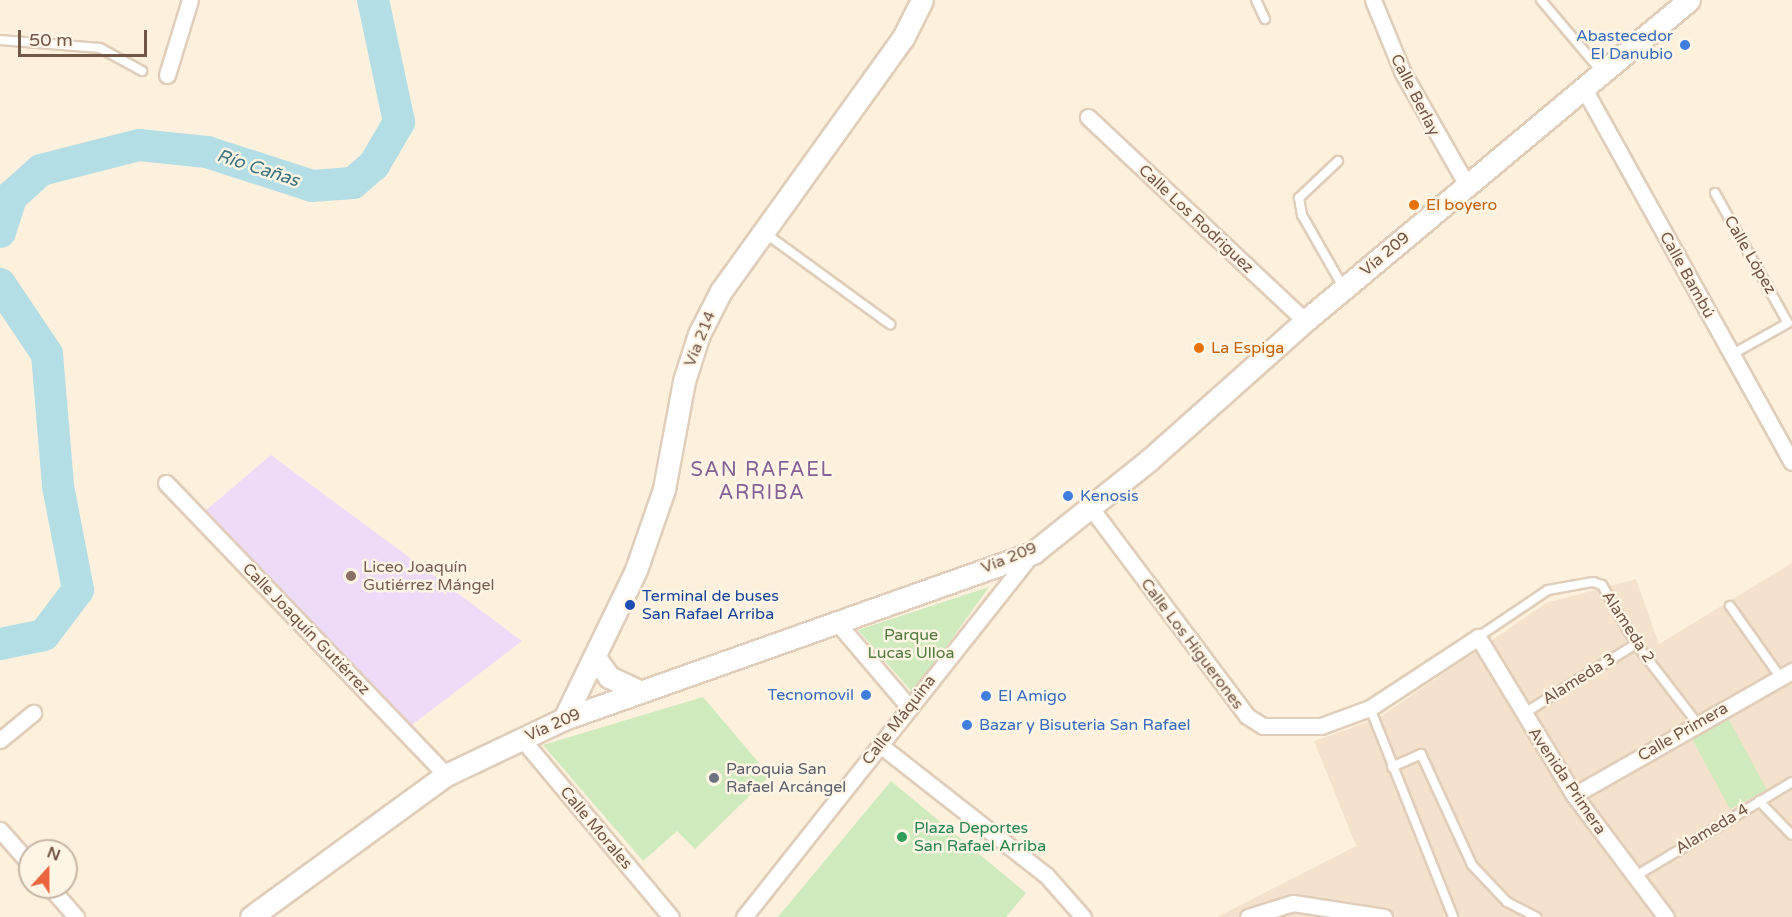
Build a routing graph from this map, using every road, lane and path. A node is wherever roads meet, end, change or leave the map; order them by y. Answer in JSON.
{"nodes":[{"id":1,"x":190,"y":0,"type":"edge"},
{"id":2,"x":922,"y":0,"type":"edge"},
{"id":3,"x":1256,"y":0,"type":"edge"},
{"id":4,"x":1373,"y":0,"type":"edge"},
{"id":5,"x":1541,"y":0,"type":"edge"},
{"id":6,"x":1688,"y":0,"type":"edge"},
{"id":7,"x":1265,"y":19,"type":"dead end"},
{"id":8,"x":0,"y":40,"type":"edge"},
{"id":9,"x":142,"y":70,"type":"dead end"},
{"id":10,"x":1601,"y":71,"type":"junction"},
{"id":11,"x":167,"y":75,"type":"dead end"},
{"id":12,"x":1583,"y":87,"type":"junction"},
{"id":13,"x":1088,"y":117,"type":"dead end"},
{"id":14,"x":1338,"y":161,"type":"dead end"},
{"id":15,"x":1467,"y":185,"type":"junction"},
{"id":16,"x":1715,"y":193,"type":"dead end"},
{"id":17,"x":764,"y":232,"type":"junction"},
{"id":18,"x":1344,"y":288,"type":"junction"},
{"id":19,"x":1305,"y":321,"type":"junction"},
{"id":20,"x":890,"y":324,"type":"dead end"},
{"id":21,"x":1731,"y":355,"type":"junction"},
{"id":22,"x":1792,"y":462,"type":"edge"},
{"id":23,"x":166,"y":483,"type":"dead end"},
{"id":24,"x":1091,"y":508,"type":"junction"},
{"id":25,"x":1033,"y":552,"type":"junction"},
{"id":26,"x":1730,"y":606,"type":"dead end"},
{"id":27,"x":835,"y":620,"type":"junction"},
{"id":28,"x":1478,"y":637,"type":"junction"},
{"id":29,"x":1636,"y":644,"type":"junction"},
{"id":30,"x":596,"y":659,"type":"junction"},
{"id":31,"x":1786,"y":675,"type":"edge"},
{"id":32,"x":639,"y":692,"type":"junction"},
{"id":33,"x":909,"y":707,"type":"junction"},
{"id":34,"x":1370,"y":708,"type":"junction"},
{"id":35,"x":33,"y":713,"type":"dead end"},
{"id":36,"x":1523,"y":714,"type":"junction"},
{"id":37,"x":564,"y":719,"type":"junction"},
{"id":38,"x":1697,"y":723,"type":"junction"},
{"id":39,"x":522,"y":739,"type":"junction"},
{"id":40,"x":0,"y":740,"type":"edge"},
{"id":41,"x":880,"y":745,"type":"junction"},
{"id":42,"x":1392,"y":767,"type":"junction"},
{"id":43,"x":446,"y":775,"type":"junction"},
{"id":44,"x":1792,"y":782,"type":"edge"},
{"id":45,"x":1574,"y":795,"type":"junction"},
{"id":46,"x":1759,"y":801,"type":"junction"},
{"id":47,"x":0,"y":830,"type":"edge"},
{"id":48,"x":1792,"y":835,"type":"edge"},
{"id":49,"x":18,"y":850,"type":"edge"},
{"id":50,"x":1633,"y":877,"type":"junction"},
{"id":51,"x":60,"y":899,"type":"edge"},
{"id":52,"x":1312,"y":911,"type":"edge"},
{"id":53,"x":76,"y":917,"type":"edge"},
{"id":54,"x":251,"y":917,"type":"edge"},
{"id":55,"x":671,"y":917,"type":"edge"},
{"id":56,"x":744,"y":917,"type":"edge"},
{"id":57,"x":1083,"y":917,"type":"edge"},
{"id":58,"x":1248,"y":917,"type":"edge"},
{"id":59,"x":1384,"y":917,"type":"edge"},
{"id":60,"x":1453,"y":917,"type":"edge"},
{"id":61,"x":1536,"y":917,"type":"edge"},
{"id":62,"x":1666,"y":917,"type":"edge"}],
"edges":[{"from":1,"to":11,"type":"street"},
{"from":2,"to":17,"type":"main road","name":"Vía 214"},
{"from":3,"to":7,"type":"lane"},
{"from":4,"to":15,"type":"street","name":"Calle Berlay"},
{"from":5,"to":10,"type":"lane"},
{"from":6,"to":10,"type":"main road","name":"Vía 209"},
{"from":8,"to":9,"type":"lane"},
{"from":10,"to":12,"type":"main road","name":"Vía 209"},
{"from":12,"to":15,"type":"main road","name":"Vía 209"},
{"from":12,"to":21,"type":"street","name":"Calle Bambú"},
{"from":13,"to":19,"type":"street","name":"Calle Los Rodriguez"},
{"from":14,"to":18,"type":"lane"},
{"from":15,"to":18,"type":"main road","name":"Vía 209"},
{"from":16,"to":21,"type":"lane","name":"Calle López"},
{"from":17,"to":20,"type":"lane"},
{"from":17,"to":30,"type":"main road","name":"Vía 214"},
{"from":18,"to":19,"type":"main road","name":"Vía 209"},
{"from":19,"to":24,"type":"main road","name":"Vía 209"},
{"from":21,"to":22,"type":"street","name":"Calle Bambú"},
{"from":23,"to":43,"type":"street","name":"Calle Joaquín Gutiérrez"},
{"from":24,"to":25,"type":"main road","name":"Vía 209"},
{"from":24,"to":34,"type":"street","name":"Calle Los Higuerones"},
{"from":25,"to":27,"type":"main road","name":"Vía 209"},
{"from":25,"to":33,"type":"street","name":"Calle Máquina"},
{"from":26,"to":31,"type":"lane"},
{"from":27,"to":32,"type":"main road","name":"Vía 209"},
{"from":27,"to":33,"type":"street"},
{"from":28,"to":29,"type":"lane","name":"Alameda 2"},
{"from":28,"to":34,"type":"street","name":"Calle Los Higuerones"},
{"from":28,"to":36,"type":"street","name":"Avenida Primera"},
{"from":29,"to":36,"type":"lane","name":"Alameda 3"},
{"from":29,"to":38,"type":"lane","name":"Alameda 2"},
{"from":30,"to":32,"type":"main road"},
{"from":30,"to":37,"type":"main road","name":"Vía 214"},
{"from":31,"to":38,"type":"street","name":"Calle Primera"},
{"from":32,"to":37,"type":"main road","name":"Vía 209"},
{"from":33,"to":41,"type":"street","name":"Calle Máquina"},
{"from":34,"to":42,"type":"lane"},
{"from":35,"to":40,"type":"street"},
{"from":36,"to":45,"type":"street","name":"Avenida Primera"},
{"from":37,"to":39,"type":"main road","name":"Vía 209"},
{"from":38,"to":45,"type":"street","name":"Calle Primera"},
{"from":39,"to":43,"type":"main road","name":"Vía 209"},
{"from":39,"to":55,"type":"street","name":"Calle Morales"},
{"from":41,"to":56,"type":"street","name":"Calle Máquina"},
{"from":41,"to":57,"type":"street"},
{"from":42,"to":60,"type":"lane"},
{"from":42,"to":61,"type":"lane"},
{"from":43,"to":54,"type":"main road","name":"Vía 209"},
{"from":44,"to":46,"type":"lane","name":"Alameda 4"},
{"from":45,"to":50,"type":"street","name":"Avenida Primera"},
{"from":46,"to":48,"type":"lane"},
{"from":46,"to":50,"type":"lane","name":"Alameda 4"},
{"from":47,"to":49,"type":"street"},
{"from":50,"to":62,"type":"street","name":"Avenida Primera"},
{"from":51,"to":53,"type":"street"},
{"from":52,"to":58,"type":"street"},
{"from":52,"to":59,"type":"street"}]}
